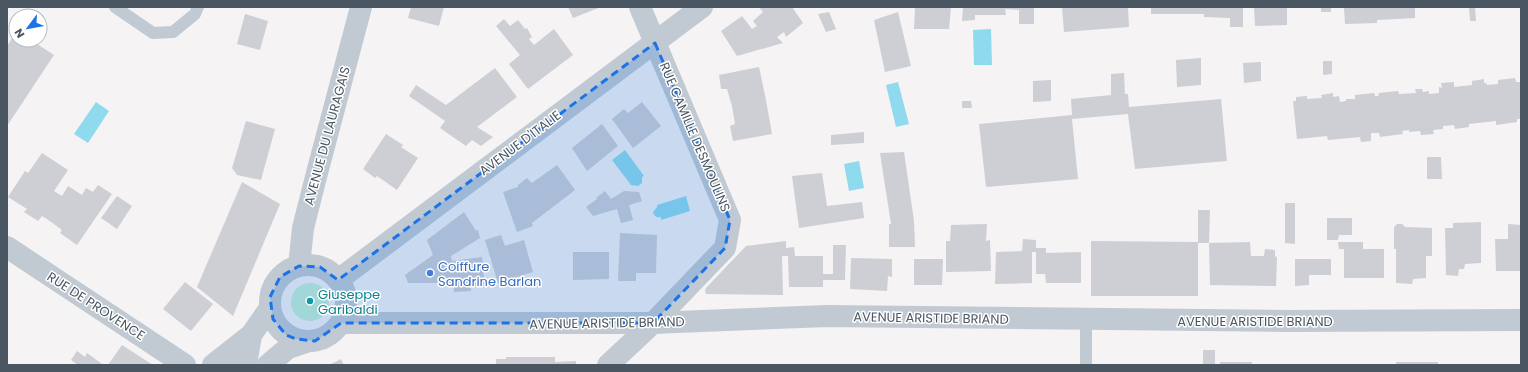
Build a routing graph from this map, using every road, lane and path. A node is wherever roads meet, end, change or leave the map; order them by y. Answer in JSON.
{"nodes":[{"id":1,"x":115,"y":7,"type":"edge"},
{"id":2,"x":198,"y":7,"type":"edge"},
{"id":3,"x":361,"y":7,"type":"edge"},
{"id":4,"x":640,"y":7,"type":"edge"},
{"id":5,"x":702,"y":7,"type":"edge"},
{"id":6,"x":655,"y":43,"type":"junction"},
{"id":7,"x":7,"y":248,"type":"edge"},
{"id":8,"x":299,"y":266,"type":"junction"},
{"id":9,"x":338,"y":280,"type":"junction"},
{"id":10,"x":270,"y":308,"type":"junction"},
{"id":11,"x":1086,"y":320,"type":"junction"},
{"id":12,"x":1521,"y":320,"type":"edge"},
{"id":13,"x":341,"y":323,"type":"junction"},
{"id":14,"x":653,"y":323,"type":"junction"},
{"id":15,"x":251,"y":335,"type":"junction"},
{"id":16,"x":306,"y":342,"type":"junction"},
{"id":17,"x":185,"y":365,"type":"edge"},
{"id":18,"x":213,"y":365,"type":"edge"},
{"id":19,"x":240,"y":365,"type":"edge"},
{"id":20,"x":268,"y":365,"type":"edge"},
{"id":21,"x":608,"y":365,"type":"edge"},
{"id":22,"x":1086,"y":365,"type":"edge"}],
"edges":[{"from":1,"to":2,"type":"lane"},
{"from":3,"to":8,"type":"street","name":"AVENUE DU LAURAGAIS"},
{"from":4,"to":6,"type":"street","name":"RUE CAMILLE DESMOULINS"},
{"from":5,"to":6,"type":"street","name":"AVENUE D'ITALIE"},
{"from":6,"to":9,"type":"street","name":"AVENUE D'ITALIE"},
{"from":6,"to":14,"type":"street","name":"RUE CAMILLE DESMOULINS"},
{"from":7,"to":17,"type":"street","name":"RUE DE PROVENCE"},
{"from":8,"to":9,"type":"street"},
{"from":8,"to":10,"type":"street"},
{"from":9,"to":13,"type":"street"},
{"from":10,"to":15,"type":"street"},
{"from":10,"to":16,"type":"street"},
{"from":11,"to":12,"type":"street","name":"AVENUE ARISTIDE BRIAND"},
{"from":11,"to":14,"type":"street","name":"AVENUE ARISTIDE BRIAND"},
{"from":11,"to":22,"type":"lane"},
{"from":13,"to":14,"type":"street","name":"AVENUE ARISTIDE BRIAND"},
{"from":13,"to":16,"type":"street"},
{"from":14,"to":21,"type":"street","name":"RUE CAMILLE DESMOULINS"},
{"from":15,"to":18,"type":"street"},
{"from":15,"to":19,"type":"street"},
{"from":16,"to":20,"type":"street"}]}
